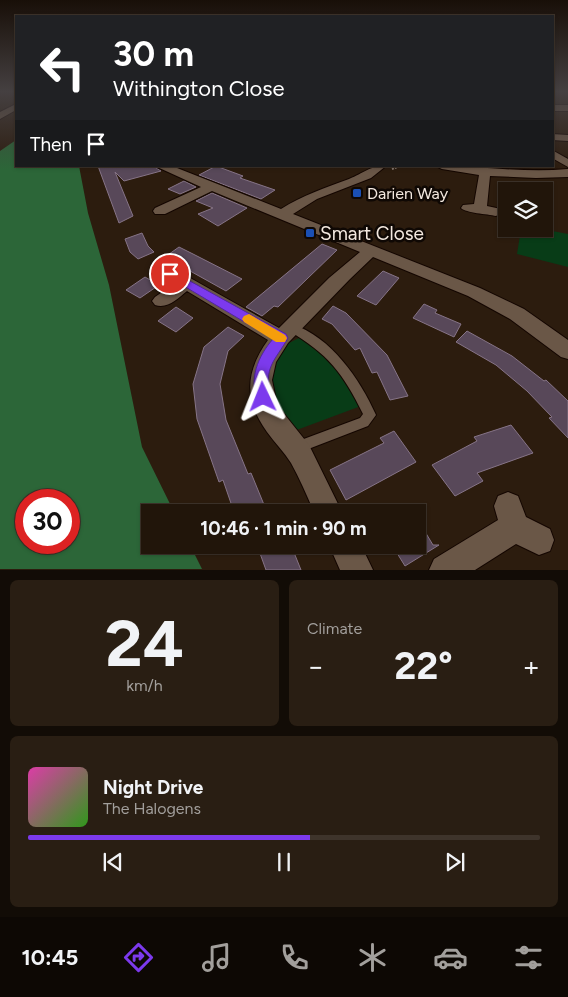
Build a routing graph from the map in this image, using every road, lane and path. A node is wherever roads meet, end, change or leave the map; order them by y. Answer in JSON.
{"nodes":[{"id":1,"x":554,"y":137,"type":"edge"},
{"id":2,"x":568,"y":138,"type":"edge"},
{"id":3,"x":554,"y":154,"type":"edge"},
{"id":4,"x":568,"y":164,"type":"edge"},
{"id":5,"x":163,"y":167,"type":"edge"},
{"id":6,"x":379,"y":167,"type":"edge"},
{"id":7,"x":449,"y":167,"type":"edge"},
{"id":8,"x":485,"y":172,"type":"junction"},
{"id":9,"x":568,"y":173,"type":"edge"},
{"id":10,"x":210,"y":187,"type":"junction"},
{"id":11,"x":146,"y":206,"type":"dead end"},
{"id":12,"x":496,"y":212,"type":"dead end"},
{"id":13,"x":282,"y":215,"type":"junction"},
{"id":14,"x":371,"y":251,"type":"junction"},
{"id":15,"x":161,"y":301,"type":"dead end"},
{"id":16,"x":287,"y":333,"type":"junction"},
{"id":17,"x":565,"y":345,"type":"edge"},
{"id":18,"x":295,"y":448,"type":"junction"},
{"id":19,"x":325,"y":504,"type":"edge"},
{"id":20,"x":521,"y":524,"type":"dead end"},
{"id":21,"x":349,"y":554,"type":"edge"},
{"id":22,"x":357,"y":570,"type":"edge"},
{"id":23,"x":445,"y":570,"type":"edge"}],
"edges":[{"from":1,"to":2,"type":"street"},
{"from":3,"to":4,"type":"street"},
{"from":5,"to":10,"type":"street"},
{"from":6,"to":13,"type":"street"},
{"from":7,"to":8,"type":"street"},
{"from":8,"to":9,"type":"street"},
{"from":8,"to":12,"type":"street"},
{"from":10,"to":11,"type":"street"},
{"from":10,"to":13,"type":"street"},
{"from":13,"to":14,"type":"street"},
{"from":14,"to":16,"type":"street"},
{"from":14,"to":17,"type":"street"},
{"from":15,"to":16,"type":"street"},
{"from":16,"to":18,"type":"street"},
{"from":16,"to":18,"type":"lane"},
{"from":18,"to":19,"type":"street"},
{"from":20,"to":23,"type":"street"},
{"from":21,"to":22,"type":"street"}]}
